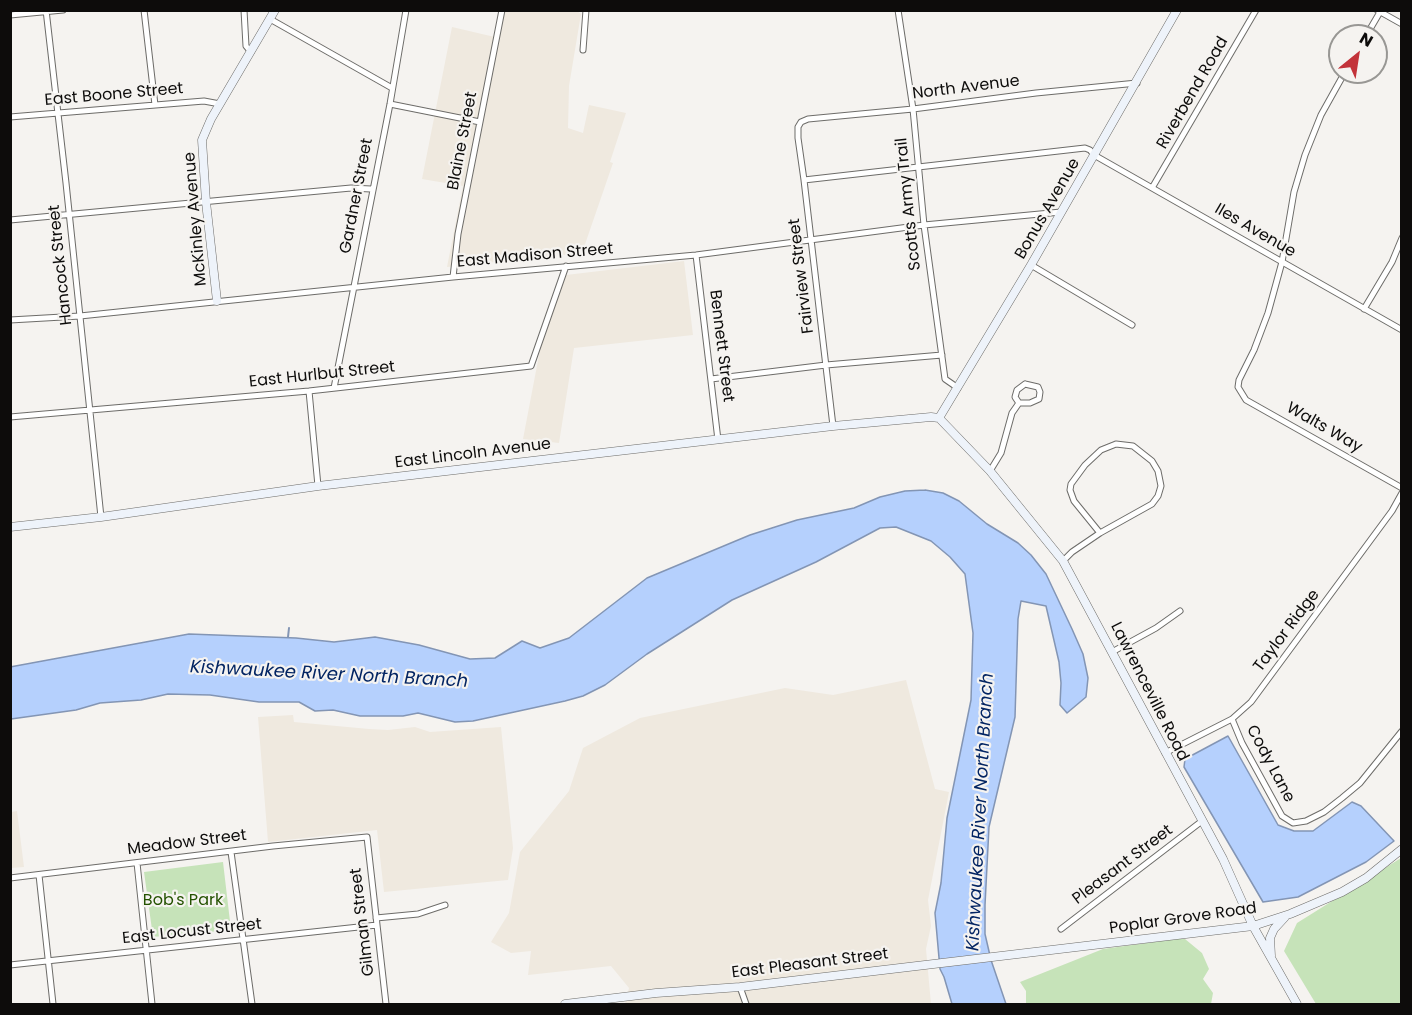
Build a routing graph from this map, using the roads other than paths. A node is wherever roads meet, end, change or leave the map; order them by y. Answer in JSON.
{"nodes":[{"id":1,"x":63,"y":10,"type":"edge"},
{"id":2,"x":144,"y":10,"type":"edge"},
{"id":3,"x":244,"y":10,"type":"edge"},
{"id":4,"x":275,"y":10,"type":"edge"},
{"id":5,"x":406,"y":10,"type":"edge"},
{"id":6,"x":502,"y":10,"type":"edge"},
{"id":7,"x":586,"y":10,"type":"edge"},
{"id":8,"x":898,"y":10,"type":"edge"},
{"id":9,"x":1177,"y":10,"type":"edge"},
{"id":10,"x":1256,"y":10,"type":"edge"},
{"id":11,"x":46,"y":11,"type":"edge"},
{"id":12,"x":1379,"y":11,"type":"edge"},
{"id":13,"x":10,"y":15,"type":"edge"},
{"id":14,"x":270,"y":19,"type":"junction"},
{"id":15,"x":1401,"y":24,"type":"edge"},
{"id":16,"x":583,"y":50,"type":"dead end"},
{"id":17,"x":251,"y":52,"type":"junction"},
{"id":18,"x":1137,"y":83,"type":"junction"},
{"id":19,"x":1339,"y":84,"type":"edge"},
{"id":20,"x":392,"y":88,"type":"junction"},
{"id":21,"x":220,"y":104,"type":"junction"},
{"id":22,"x":390,"y":104,"type":"junction"},
{"id":23,"x":155,"y":105,"type":"junction"},
{"id":24,"x":913,"y":109,"type":"junction"},
{"id":25,"x":58,"y":114,"type":"junction"},
{"id":26,"x":10,"y":117,"type":"edge"},
{"id":27,"x":480,"y":122,"type":"junction"},
{"id":28,"x":799,"y":123,"type":"joint"},
{"id":29,"x":1094,"y":155,"type":"junction"},
{"id":30,"x":918,"y":167,"type":"junction"},
{"id":31,"x":804,"y":180,"type":"junction"},
{"id":32,"x":1152,"y":188,"type":"junction"},
{"id":33,"x":371,"y":189,"type":"junction"},
{"id":34,"x":206,"y":202,"type":"junction"},
{"id":35,"x":1062,"y":212,"type":"junction"},
{"id":36,"x":70,"y":216,"type":"junction"},
{"id":37,"x":10,"y":220,"type":"edge"},
{"id":38,"x":924,"y":225,"type":"junction"},
{"id":39,"x":1401,"y":237,"type":"edge"},
{"id":40,"x":811,"y":239,"type":"junction"},
{"id":41,"x":696,"y":255,"type":"junction"},
{"id":42,"x":1282,"y":262,"type":"junction"},
{"id":43,"x":1031,"y":265,"type":"junction"},
{"id":44,"x":566,"y":266,"type":"junction"},
{"id":45,"x":453,"y":277,"type":"junction"},
{"id":46,"x":352,"y":288,"type":"junction"},
{"id":47,"x":217,"y":301,"type":"junction"},
{"id":48,"x":1364,"y":309,"type":"junction"},
{"id":49,"x":80,"y":316,"type":"junction"},
{"id":50,"x":10,"y":320,"type":"edge"},
{"id":51,"x":1132,"y":325,"type":"dead end"},
{"id":52,"x":1401,"y":330,"type":"edge"},
{"id":53,"x":942,"y":355,"type":"junction"},
{"id":54,"x":826,"y":365,"type":"junction"},
{"id":55,"x":711,"y":380,"type":"junction"},
{"id":56,"x":334,"y":388,"type":"junction"},
{"id":57,"x":958,"y":388,"type":"junction"},
{"id":58,"x":309,"y":391,"type":"junction"},
{"id":59,"x":1018,"y":403,"type":"junction"},
{"id":60,"x":89,"y":411,"type":"junction"},
{"id":61,"x":10,"y":417,"type":"edge"},
{"id":62,"x":939,"y":418,"type":"junction"},
{"id":63,"x":833,"y":426,"type":"junction"},
{"id":64,"x":718,"y":440,"type":"junction"},
{"id":65,"x":990,"y":471,"type":"junction"},
{"id":66,"x":318,"y":486,"type":"junction"},
{"id":67,"x":1401,"y":488,"type":"edge"},
{"id":68,"x":1401,"y":493,"type":"edge"},
{"id":69,"x":101,"y":517,"type":"junction"},
{"id":70,"x":10,"y":527,"type":"edge"},
{"id":71,"x":1100,"y":533,"type":"junction"},
{"id":72,"x":1063,"y":561,"type":"junction"},
{"id":73,"x":1180,"y":611,"type":"dead end"},
{"id":74,"x":1112,"y":652,"type":"junction"},
{"id":75,"x":1232,"y":719,"type":"junction"},
{"id":76,"x":1401,"y":731,"type":"edge"},
{"id":77,"x":1164,"y":753,"type":"junction"},
{"id":78,"x":1202,"y":821,"type":"junction"},
{"id":79,"x":367,"y":837,"type":"joint"},
{"id":80,"x":1401,"y":849,"type":"edge"},
{"id":81,"x":231,"y":852,"type":"junction"},
{"id":82,"x":137,"y":863,"type":"junction"},
{"id":83,"x":39,"y":875,"type":"junction"},
{"id":84,"x":10,"y":878,"type":"edge"},
{"id":85,"x":445,"y":905,"type":"dead end"},
{"id":86,"x":1287,"y":915,"type":"junction"},
{"id":87,"x":376,"y":918,"type":"junction"},
{"id":88,"x":377,"y":925,"type":"junction"},
{"id":89,"x":1253,"y":926,"type":"junction"},
{"id":90,"x":1061,"y":929,"type":"dead end"},
{"id":91,"x":244,"y":940,"type":"junction"},
{"id":92,"x":1057,"y":948,"type":"joint"},
{"id":93,"x":146,"y":950,"type":"junction"},
{"id":94,"x":1271,"y":958,"type":"junction"},
{"id":95,"x":48,"y":960,"type":"junction"},
{"id":96,"x":10,"y":965,"type":"edge"},
{"id":97,"x":740,"y":987,"type":"junction"},
{"id":98,"x":53,"y":1005,"type":"edge"},
{"id":99,"x":152,"y":1005,"type":"edge"},
{"id":100,"x":252,"y":1005,"type":"edge"},
{"id":101,"x":386,"y":1005,"type":"edge"},
{"id":102,"x":565,"y":1005,"type":"edge"},
{"id":103,"x":746,"y":1005,"type":"edge"},
{"id":104,"x":1297,"y":1005,"type":"edge"}],
"edges":[{"from":1,"to":11,"type":"street"},
{"from":2,"to":23,"type":"street"},
{"from":3,"to":17,"type":"street"},
{"from":4,"to":14,"type":"street","name":"McKinley Avenue"},
{"from":5,"to":20,"type":"street","name":"Gardner Street"},
{"from":6,"to":27,"type":"street","name":"Blaine Street"},
{"from":7,"to":16,"type":"street"},
{"from":8,"to":24,"type":"street","name":"Scotts Army Trail"},
{"from":9,"to":18,"type":"street","name":"Bonus Avenue"},
{"from":10,"to":32,"type":"street","name":"Riverbend Road"},
{"from":11,"to":13,"type":"street"},
{"from":11,"to":25,"type":"street","name":"Hancock Street"},
{"from":12,"to":15,"type":"street"},
{"from":14,"to":17,"type":"street","name":"McKinley Avenue"},
{"from":14,"to":20,"type":"street"},
{"from":17,"to":21,"type":"street","name":"McKinley Avenue"},
{"from":18,"to":24,"type":"street","name":"North Avenue"},
{"from":18,"to":29,"type":"street","name":"Bonus Avenue"},
{"from":19,"to":42,"type":"street"},
{"from":20,"to":22,"type":"street","name":"Gardner Street"},
{"from":21,"to":23,"type":"street","name":"East Boone Street"},
{"from":21,"to":34,"type":"street","name":"McKinley Avenue"},
{"from":22,"to":27,"type":"street"},
{"from":22,"to":33,"type":"street","name":"Gardner Street"},
{"from":23,"to":25,"type":"street","name":"East Boone Street"},
{"from":24,"to":28,"type":"street","name":"North Avenue"},
{"from":24,"to":30,"type":"street","name":"Scotts Army Trail"},
{"from":25,"to":26,"type":"street","name":"East Boone Street"},
{"from":25,"to":36,"type":"street","name":"Hancock Street"},
{"from":27,"to":45,"type":"street","name":"Blaine Street"},
{"from":28,"to":31,"type":"street","name":"Fairview Street"},
{"from":29,"to":30,"type":"street","name":"Iles Avenue"},
{"from":29,"to":32,"type":"street","name":"Iles Avenue"},
{"from":29,"to":35,"type":"street","name":"Bonus Avenue"},
{"from":30,"to":31,"type":"street","name":"Iles Avenue"},
{"from":30,"to":38,"type":"street","name":"Scotts Army Trail"},
{"from":31,"to":40,"type":"street","name":"Fairview Street"},
{"from":32,"to":42,"type":"street","name":"Iles Avenue"},
{"from":33,"to":34,"type":"street"},
{"from":33,"to":46,"type":"street","name":"Gardner Street"},
{"from":34,"to":36,"type":"street"},
{"from":34,"to":47,"type":"street","name":"McKinley Avenue"},
{"from":35,"to":38,"type":"street","name":"East Madison Street"},
{"from":35,"to":43,"type":"street","name":"Bonus Avenue"},
{"from":36,"to":37,"type":"street"},
{"from":36,"to":49,"type":"street","name":"Hancock Street"},
{"from":38,"to":40,"type":"street","name":"East Madison Street"},
{"from":38,"to":53,"type":"street","name":"Scotts Army Trail"},
{"from":39,"to":48,"type":"street"},
{"from":40,"to":41,"type":"street","name":"East Madison Street"},
{"from":40,"to":54,"type":"street","name":"Fairview Street"},
{"from":41,"to":44,"type":"street","name":"East Madison Street"},
{"from":41,"to":55,"type":"street","name":"Bennett Street"},
{"from":42,"to":48,"type":"street","name":"Iles Avenue"},
{"from":42,"to":67,"type":"street","name":"Walts Way"},
{"from":43,"to":51,"type":"street"},
{"from":43,"to":57,"type":"street","name":"Bonus Avenue"},
{"from":44,"to":45,"type":"street","name":"East Madison Street"},
{"from":44,"to":56,"type":"street","name":"East Hurlbut Street"},
{"from":45,"to":46,"type":"street","name":"East Madison Street"},
{"from":46,"to":47,"type":"street","name":"East Madison Street"},
{"from":46,"to":56,"type":"street","name":"Gardner Street"},
{"from":47,"to":49,"type":"street","name":"East Madison Street"},
{"from":48,"to":52,"type":"street","name":"Iles Avenue"},
{"from":49,"to":50,"type":"street","name":"East Madison Street"},
{"from":49,"to":60,"type":"street","name":"Hancock Street"},
{"from":53,"to":54,"type":"street"},
{"from":53,"to":57,"type":"street","name":"Scotts Army Trail"},
{"from":54,"to":55,"type":"street"},
{"from":54,"to":63,"type":"street","name":"Fairview Street"},
{"from":55,"to":64,"type":"street","name":"Bennett Street"},
{"from":56,"to":58,"type":"street","name":"East Hurlbut Street"},
{"from":57,"to":62,"type":"street","name":"Bonus Avenue"},
{"from":58,"to":60,"type":"street","name":"East Hurlbut Street"},
{"from":58,"to":66,"type":"street"},
{"from":59,"to":59,"type":"street"},
{"from":59,"to":65,"type":"street"},
{"from":60,"to":61,"type":"street","name":"East Hurlbut Street"},
{"from":60,"to":69,"type":"street","name":"Hancock Street"},
{"from":62,"to":63,"type":"street","name":"East Lincoln Avenue"},
{"from":62,"to":65,"type":"street","name":"Lawrenceville Road"},
{"from":63,"to":64,"type":"street","name":"East Lincoln Avenue"},
{"from":64,"to":66,"type":"street","name":"East Lincoln Avenue"},
{"from":65,"to":72,"type":"street","name":"Lawrenceville Road"},
{"from":66,"to":69,"type":"street","name":"East Lincoln Avenue"},
{"from":68,"to":75,"type":"street","name":"Taylor Ridge"},
{"from":69,"to":70,"type":"street","name":"East Lincoln Avenue"},
{"from":71,"to":71,"type":"street"},
{"from":71,"to":72,"type":"street"},
{"from":72,"to":74,"type":"street","name":"Lawrenceville Road"},
{"from":73,"to":74,"type":"street"},
{"from":74,"to":77,"type":"street","name":"Lawrenceville Road"},
{"from":75,"to":76,"type":"street","name":"Cody Lane"},
{"from":75,"to":77,"type":"street","name":"Taylor Ridge"},
{"from":77,"to":78,"type":"street","name":"Lawrenceville Road"},
{"from":78,"to":89,"type":"street","name":"Lawrenceville Road"},
{"from":78,"to":90,"type":"street","name":"Pleasant Street"},
{"from":79,"to":81,"type":"street","name":"Meadow Street"},
{"from":79,"to":87,"type":"street","name":"Gilman Street"},
{"from":80,"to":86,"type":"street","name":"Poplar Grove Road"},
{"from":81,"to":82,"type":"street","name":"Meadow Street"},
{"from":81,"to":91,"type":"street"},
{"from":82,"to":83,"type":"street","name":"Meadow Street"},
{"from":82,"to":93,"type":"street"},
{"from":83,"to":84,"type":"street","name":"Meadow Street"},
{"from":83,"to":95,"type":"street"},
{"from":85,"to":87,"type":"street"},
{"from":86,"to":89,"type":"street","name":"Poplar Grove Road"},
{"from":86,"to":94,"type":"street"},
{"from":87,"to":88,"type":"street","name":"Gilman Street"},
{"from":88,"to":91,"type":"street","name":"East Locust Street"},
{"from":88,"to":101,"type":"street","name":"Gilman Street"},
{"from":89,"to":92,"type":"street","name":"Poplar Grove Road"},
{"from":89,"to":94,"type":"street","name":"Lawrenceville Road"},
{"from":91,"to":93,"type":"street","name":"East Locust Street"},
{"from":91,"to":100,"type":"street"},
{"from":92,"to":97,"type":"street","name":"East Pleasant Street"},
{"from":93,"to":95,"type":"street","name":"East Locust Street"},
{"from":93,"to":99,"type":"street"},
{"from":94,"to":104,"type":"street","name":"Lawrenceville Road"},
{"from":95,"to":96,"type":"street","name":"East Locust Street"},
{"from":95,"to":98,"type":"street"},
{"from":97,"to":102,"type":"street","name":"East Pleasant Street"},
{"from":97,"to":103,"type":"street"}]}
